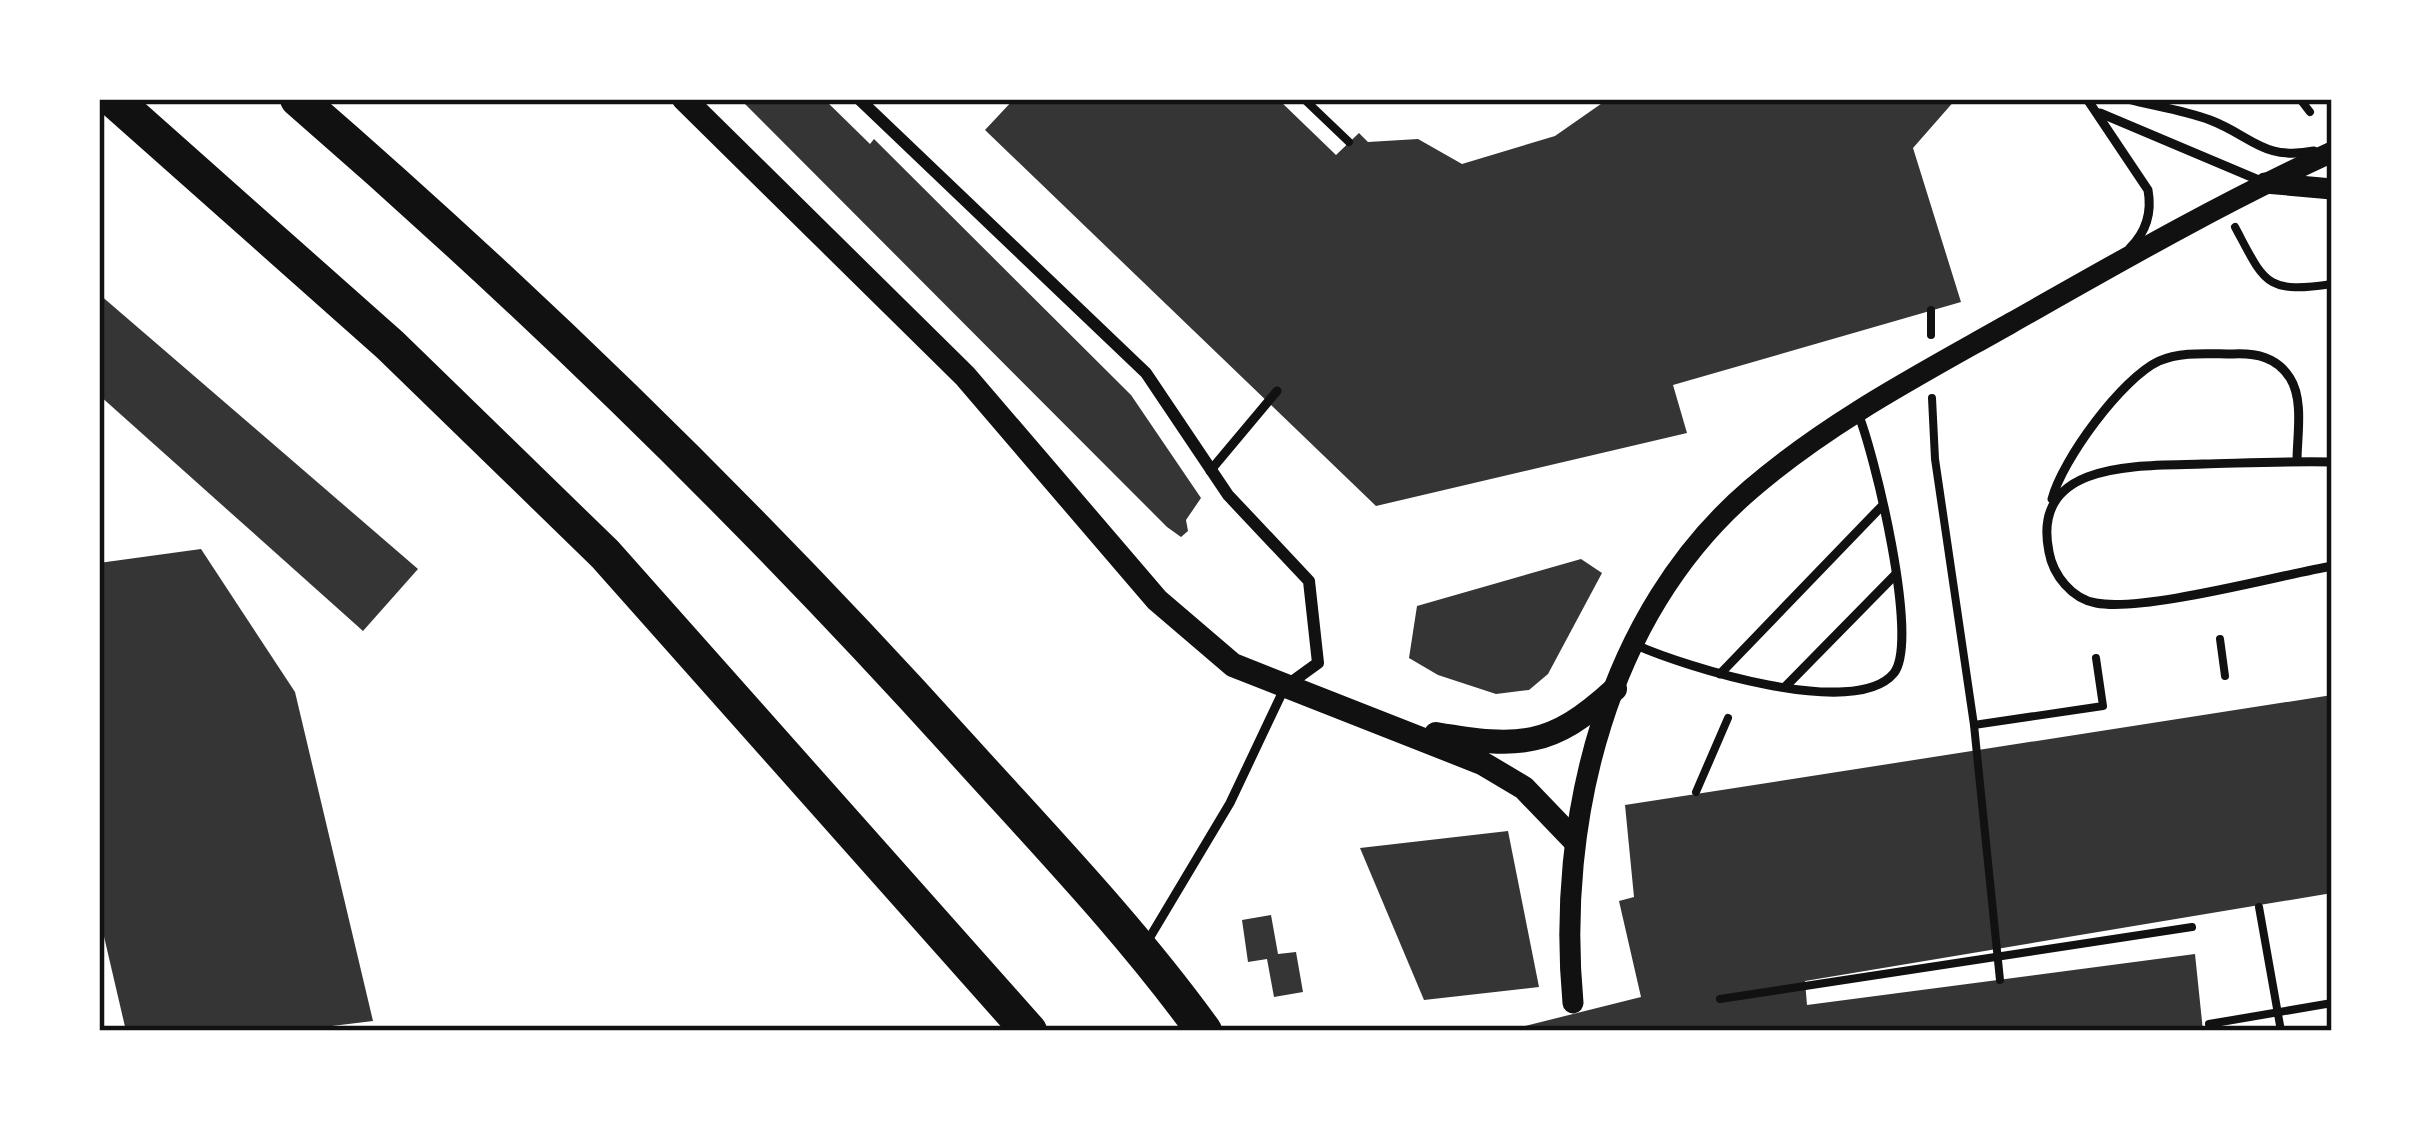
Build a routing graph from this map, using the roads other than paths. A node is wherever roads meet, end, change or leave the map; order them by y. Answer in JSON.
{"nodes":[{"id":1,"x":113,"y":99,"type":"edge"},
{"id":2,"x":298,"y":99,"type":"edge"},
{"id":3,"x":683,"y":99,"type":"edge"},
{"id":4,"x":859,"y":99,"type":"edge"},
{"id":5,"x":2087,"y":99,"type":"edge"},
{"id":6,"x":2127,"y":99,"type":"edge"},
{"id":7,"x":2100,"y":113,"type":"junction"},
{"id":8,"x":2332,"y":150,"type":"edge"},
{"id":9,"x":2264,"y":183,"type":"junction"},
{"id":10,"x":2332,"y":189,"type":"edge"},
{"id":11,"x":2109,"y":268,"type":"junction"},
{"id":12,"x":1277,"y":392,"type":"dead end"},
{"id":13,"x":1857,"y":411,"type":"junction"},
{"id":14,"x":2297,"y":461,"type":"junction"},
{"id":15,"x":2332,"y":462,"type":"edge"},
{"id":16,"x":1210,"y":471,"type":"junction"},
{"id":17,"x":1881,"y":507,"type":"junction"},
{"id":18,"x":2049,"y":510,"type":"junction"},
{"id":19,"x":2332,"y":566,"type":"edge"},
{"id":20,"x":1895,"y":575,"type":"junction"},
{"id":21,"x":1636,"y":645,"type":"junction"},
{"id":22,"x":1720,"y":674,"type":"junction"},
{"id":23,"x":1784,"y":687,"type":"junction"},
{"id":24,"x":1284,"y":688,"type":"junction"},
{"id":25,"x":1615,"y":689,"type":"junction"},
{"id":26,"x":1398,"y":728,"type":"junction"},
{"id":27,"x":1573,"y":839,"type":"junction"},
{"id":28,"x":952,"y":942,"type":"junction"},
{"id":29,"x":1144,"y":947,"type":"junction"},
{"id":30,"x":1573,"y":1003,"type":"dead end"},
{"id":31,"x":1008,"y":1031,"type":"edge"},
{"id":32,"x":1029,"y":1031,"type":"edge"},
{"id":33,"x":1204,"y":1031,"type":"edge"}],
"edges":[{"from":1,"to":28,"type":"highway"},
{"from":2,"to":29,"type":"highway"},
{"from":3,"to":24,"type":"main road"},
{"from":4,"to":16,"type":"street"},
{"from":5,"to":7,"type":"lane"},
{"from":6,"to":8,"type":"lane"},
{"from":7,"to":9,"type":"lane"},
{"from":7,"to":11,"type":"lane"},
{"from":8,"to":9,"type":"street"},
{"from":9,"to":10,"type":"street"},
{"from":9,"to":11,"type":"street"},
{"from":11,"to":13,"type":"street"},
{"from":12,"to":16,"type":"lane"},
{"from":13,"to":17,"type":"lane"},
{"from":13,"to":21,"type":"street"},
{"from":14,"to":15,"type":"lane"},
{"from":14,"to":18,"type":"lane"},
{"from":14,"to":18,"type":"lane"},
{"from":16,"to":24,"type":"street"},
{"from":17,"to":20,"type":"lane"},
{"from":17,"to":22,"type":"lane"},
{"from":18,"to":19,"type":"lane"},
{"from":20,"to":23,"type":"lane"},
{"from":20,"to":23,"type":"lane"},
{"from":21,"to":22,"type":"lane"},
{"from":21,"to":25,"type":"street"},
{"from":22,"to":23,"type":"lane"},
{"from":24,"to":26,"type":"main road"},
{"from":24,"to":29,"type":"lane"},
{"from":25,"to":26,"type":"main road"},
{"from":25,"to":27,"type":"street"},
{"from":26,"to":27,"type":"main road"},
{"from":27,"to":30,"type":"street"},
{"from":28,"to":31,"type":"highway"},
{"from":28,"to":32,"type":"highway"},
{"from":29,"to":33,"type":"highway"}]}
